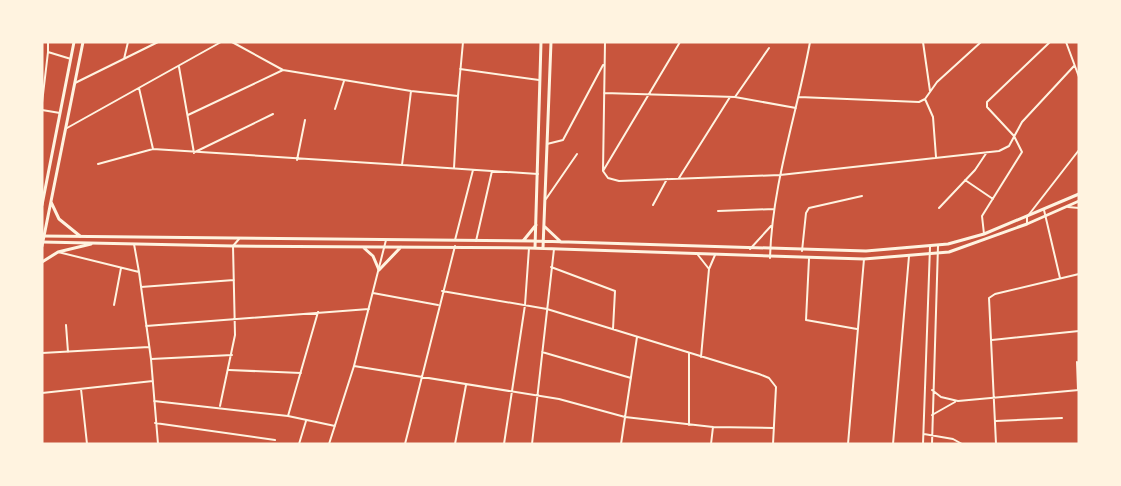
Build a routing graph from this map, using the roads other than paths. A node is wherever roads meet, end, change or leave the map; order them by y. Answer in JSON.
{"nodes":[{"id":1,"x":48,"y":42,"type":"edge"},
{"id":2,"x":74,"y":42,"type":"edge"},
{"id":3,"x":83,"y":42,"type":"edge"},
{"id":4,"x":128,"y":42,"type":"edge"},
{"id":5,"x":158,"y":42,"type":"edge"},
{"id":6,"x":221,"y":42,"type":"edge"},
{"id":7,"x":232,"y":42,"type":"edge"},
{"id":8,"x":463,"y":42,"type":"edge"},
{"id":9,"x":541,"y":42,"type":"edge"},
{"id":10,"x":551,"y":42,"type":"edge"},
{"id":11,"x":605,"y":42,"type":"edge"},
{"id":12,"x":680,"y":42,"type":"edge"},
{"id":13,"x":810,"y":42,"type":"edge"},
{"id":14,"x":923,"y":42,"type":"edge"},
{"id":15,"x":981,"y":42,"type":"edge"},
{"id":16,"x":1050,"y":42,"type":"edge"},
{"id":17,"x":1066,"y":42,"type":"edge"},
{"id":18,"x":769,"y":48,"type":"dead end"},
{"id":19,"x":48,"y":52,"type":"junction"},
{"id":20,"x":71,"y":59,"type":"junction"},
{"id":21,"x":124,"y":59,"type":"junction"},
{"id":22,"x":603,"y":65,"type":"junction"},
{"id":23,"x":179,"y":66,"type":"junction"},
{"id":24,"x":1074,"y":66,"type":"junction"},
{"id":25,"x":460,"y":69,"type":"junction"},
{"id":26,"x":283,"y":70,"type":"junction"},
{"id":27,"x":1079,"y":77,"type":"edge"},
{"id":28,"x":539,"y":80,"type":"junction"},
{"id":29,"x":344,"y":81,"type":"junction"},
{"id":30,"x":75,"y":83,"type":"junction"},
{"id":31,"x":139,"y":88,"type":"junction"},
{"id":32,"x":411,"y":91,"type":"junction"},
{"id":33,"x":930,"y":91,"type":"junction"},
{"id":34,"x":604,"y":93,"type":"junction"},
{"id":35,"x":648,"y":95,"type":"junction"},
{"id":36,"x":458,"y":96,"type":"junction"},
{"id":37,"x":730,"y":97,"type":"junction"},
{"id":38,"x":735,"y":97,"type":"junction"},
{"id":39,"x":798,"y":97,"type":"junction"},
{"id":40,"x":925,"y":99,"type":"junction"},
{"id":41,"x":42,"y":103,"type":"edge"},
{"id":42,"x":796,"y":108,"type":"junction"},
{"id":43,"x":335,"y":109,"type":"dead end"},
{"id":44,"x":42,"y":110,"type":"edge"},
{"id":45,"x":60,"y":113,"type":"junction"},
{"id":46,"x":273,"y":114,"type":"dead end"},
{"id":47,"x":188,"y":115,"type":"junction"},
{"id":48,"x":305,"y":120,"type":"dead end"},
{"id":49,"x":67,"y":128,"type":"junction"},
{"id":50,"x":1014,"y":136,"type":"junction"},
{"id":51,"x":547,"y":144,"type":"junction"},
{"id":52,"x":153,"y":149,"type":"junction"},
{"id":53,"x":1079,"y":150,"type":"edge"},
{"id":54,"x":987,"y":152,"type":"junction"},
{"id":55,"x":194,"y":153,"type":"junction"},
{"id":56,"x":577,"y":154,"type":"dead end"},
{"id":57,"x":936,"y":157,"type":"junction"},
{"id":58,"x":297,"y":160,"type":"junction"},
{"id":59,"x":98,"y":164,"type":"dead end"},
{"id":60,"x":402,"y":165,"type":"junction"},
{"id":61,"x":454,"y":168,"type":"junction"},
{"id":62,"x":472,"y":170,"type":"junction"},
{"id":63,"x":492,"y":171,"type":"junction"},
{"id":64,"x":603,"y":171,"type":"junction"},
{"id":65,"x":538,"y":174,"type":"junction"},
{"id":66,"x":780,"y":175,"type":"junction"},
{"id":67,"x":667,"y":179,"type":"junction"},
{"id":68,"x":679,"y":179,"type":"junction"},
{"id":69,"x":965,"y":180,"type":"junction"},
{"id":70,"x":1079,"y":194,"type":"edge"},
{"id":71,"x":862,"y":196,"type":"dead end"},
{"id":72,"x":546,"y":199,"type":"junction"},
{"id":73,"x":993,"y":199,"type":"junction"},
{"id":74,"x":51,"y":201,"type":"junction"},
{"id":75,"x":1079,"y":201,"type":"edge"},
{"id":76,"x":42,"y":205,"type":"edge"},
{"id":77,"x":653,"y":205,"type":"dead end"},
{"id":78,"x":1068,"y":207,"type":"junction"},
{"id":79,"x":939,"y":208,"type":"dead end"},
{"id":80,"x":1079,"y":208,"type":"edge"},
{"id":81,"x":774,"y":209,"type":"junction"},
{"id":82,"x":1044,"y":210,"type":"junction"},
{"id":83,"x":718,"y":211,"type":"dead end"},
{"id":84,"x":1027,"y":217,"type":"junction"},
{"id":85,"x":1045,"y":217,"type":"junction"},
{"id":86,"x":537,"y":224,"type":"junction"},
{"id":87,"x":1027,"y":225,"type":"junction"},
{"id":88,"x":544,"y":226,"type":"junction"},
{"id":89,"x":771,"y":226,"type":"junction"},
{"id":90,"x":984,"y":234,"type":"junction"},
{"id":91,"x":43,"y":236,"type":"edge"},
{"id":92,"x":80,"y":236,"type":"junction"},
{"id":93,"x":239,"y":239,"type":"junction"},
{"id":94,"x":386,"y":240,"type":"junction"},
{"id":95,"x":455,"y":241,"type":"junction"},
{"id":96,"x":476,"y":241,"type":"junction"},
{"id":97,"x":522,"y":242,"type":"junction"},
{"id":98,"x":536,"y":242,"type":"junction"},
{"id":99,"x":544,"y":242,"type":"junction"},
{"id":100,"x":42,"y":243,"type":"edge"},
{"id":101,"x":562,"y":243,"type":"junction"},
{"id":102,"x":91,"y":244,"type":"junction"},
{"id":103,"x":134,"y":244,"type":"junction"},
{"id":104,"x":233,"y":246,"type":"junction"},
{"id":105,"x":454,"y":246,"type":"junction"},
{"id":106,"x":938,"y":246,"type":"junction"},
{"id":107,"x":362,"y":247,"type":"junction"},
{"id":108,"x":384,"y":247,"type":"junction"},
{"id":109,"x":401,"y":247,"type":"junction"},
{"id":110,"x":930,"y":247,"type":"junction"},
{"id":111,"x":529,"y":248,"type":"junction"},
{"id":112,"x":535,"y":248,"type":"junction"},
{"id":113,"x":543,"y":248,"type":"junction"},
{"id":114,"x":554,"y":249,"type":"junction"},
{"id":115,"x":750,"y":249,"type":"junction"},
{"id":116,"x":770,"y":250,"type":"junction"},
{"id":117,"x":802,"y":251,"type":"junction"},
{"id":118,"x":58,"y":252,"type":"junction"},
{"id":119,"x":938,"y":254,"type":"junction"},
{"id":120,"x":698,"y":255,"type":"junction"},
{"id":121,"x":715,"y":255,"type":"junction"},
{"id":122,"x":931,"y":255,"type":"junction"},
{"id":123,"x":909,"y":256,"type":"junction"},
{"id":124,"x":770,"y":258,"type":"junction"},
{"id":125,"x":809,"y":259,"type":"junction"},
{"id":126,"x":864,"y":259,"type":"junction"},
{"id":127,"x":42,"y":262,"type":"edge"},
{"id":128,"x":551,"y":267,"type":"junction"},
{"id":129,"x":121,"y":268,"type":"junction"},
{"id":130,"x":709,"y":269,"type":"junction"},
{"id":131,"x":379,"y":270,"type":"junction"},
{"id":132,"x":139,"y":272,"type":"junction"},
{"id":133,"x":1079,"y":274,"type":"edge"},
{"id":134,"x":1060,"y":278,"type":"junction"},
{"id":135,"x":234,"y":280,"type":"junction"},
{"id":136,"x":141,"y":287,"type":"junction"},
{"id":137,"x":442,"y":291,"type":"junction"},
{"id":138,"x":374,"y":293,"type":"junction"},
{"id":139,"x":114,"y":305,"type":"dead end"},
{"id":140,"x":439,"y":305,"type":"junction"},
{"id":141,"x":525,"y":305,"type":"junction"},
{"id":142,"x":369,"y":309,"type":"junction"},
{"id":143,"x":547,"y":309,"type":"junction"},
{"id":144,"x":318,"y":312,"type":"junction"},
{"id":145,"x":236,"y":318,"type":"junction"},
{"id":146,"x":66,"y":325,"type":"dead end"},
{"id":147,"x":146,"y":326,"type":"junction"},
{"id":148,"x":613,"y":329,"type":"junction"},
{"id":149,"x":857,"y":329,"type":"junction"},
{"id":150,"x":1079,"y":331,"type":"edge"},
{"id":151,"x":637,"y":336,"type":"junction"},
{"id":152,"x":992,"y":340,"type":"junction"},
{"id":153,"x":149,"y":347,"type":"junction"},
{"id":154,"x":542,"y":352,"type":"junction"},
{"id":155,"x":42,"y":353,"type":"edge"},
{"id":156,"x":68,"y":353,"type":"junction"},
{"id":157,"x":689,"y":353,"type":"junction"},
{"id":158,"x":232,"y":355,"type":"junction"},
{"id":159,"x":701,"y":357,"type":"junction"},
{"id":160,"x":151,"y":359,"type":"junction"},
{"id":161,"x":1077,"y":362,"type":"dead end"},
{"id":162,"x":354,"y":366,"type":"junction"},
{"id":163,"x":229,"y":370,"type":"junction"},
{"id":164,"x":301,"y":373,"type":"junction"},
{"id":165,"x":421,"y":377,"type":"junction"},
{"id":166,"x":631,"y":378,"type":"junction"},
{"id":167,"x":153,"y":381,"type":"junction"},
{"id":168,"x":466,"y":385,"type":"junction"},
{"id":169,"x":81,"y":389,"type":"junction"},
{"id":170,"x":932,"y":390,"type":"junction"},
{"id":171,"x":1079,"y":390,"type":"edge"},
{"id":172,"x":512,"y":392,"type":"junction"},
{"id":173,"x":42,"y":393,"type":"edge"},
{"id":174,"x":536,"y":395,"type":"junction"},
{"id":175,"x":993,"y":399,"type":"junction"},
{"id":176,"x":154,"y":401,"type":"junction"},
{"id":177,"x":958,"y":401,"type":"junction"},
{"id":178,"x":220,"y":408,"type":"junction"},
{"id":179,"x":932,"y":415,"type":"junction"},
{"id":180,"x":288,"y":416,"type":"junction"},
{"id":181,"x":626,"y":417,"type":"junction"},
{"id":182,"x":1062,"y":418,"type":"dead end"},
{"id":183,"x":306,"y":419,"type":"junction"},
{"id":184,"x":996,"y":421,"type":"junction"},
{"id":185,"x":155,"y":423,"type":"junction"},
{"id":186,"x":688,"y":425,"type":"junction"},
{"id":187,"x":335,"y":426,"type":"junction"},
{"id":188,"x":713,"y":427,"type":"junction"},
{"id":189,"x":774,"y":428,"type":"junction"},
{"id":190,"x":924,"y":434,"type":"junction"},
{"id":191,"x":933,"y":435,"type":"junction"},
{"id":192,"x":274,"y":440,"type":"dead end"},
{"id":193,"x":87,"y":444,"type":"edge"},
{"id":194,"x":158,"y":444,"type":"edge"},
{"id":195,"x":299,"y":444,"type":"edge"},
{"id":196,"x":329,"y":444,"type":"edge"},
{"id":197,"x":405,"y":444,"type":"edge"},
{"id":198,"x":455,"y":444,"type":"edge"},
{"id":199,"x":504,"y":444,"type":"edge"},
{"id":200,"x":532,"y":444,"type":"edge"},
{"id":201,"x":621,"y":444,"type":"edge"},
{"id":202,"x":711,"y":444,"type":"edge"},
{"id":203,"x":773,"y":444,"type":"edge"},
{"id":204,"x":848,"y":444,"type":"edge"},
{"id":205,"x":892,"y":444,"type":"edge"},
{"id":206,"x":923,"y":444,"type":"edge"},
{"id":207,"x":932,"y":444,"type":"edge"},
{"id":208,"x":962,"y":444,"type":"edge"},
{"id":209,"x":996,"y":444,"type":"edge"}],
"edges":[{"from":1,"to":19,"type":"street"},
{"from":2,"to":20,"type":"street"},
{"from":3,"to":30,"type":"street"},
{"from":4,"to":21,"type":"street"},
{"from":5,"to":21,"type":"street"},
{"from":6,"to":23,"type":"street"},
{"from":7,"to":26,"type":"street"},
{"from":8,"to":25,"type":"street"},
{"from":9,"to":28,"type":"street"},
{"from":10,"to":51,"type":"street"},
{"from":11,"to":22,"type":"street"},
{"from":12,"to":35,"type":"street"},
{"from":13,"to":39,"type":"street"},
{"from":14,"to":33,"type":"street"},
{"from":15,"to":33,"type":"street"},
{"from":16,"to":50,"type":"street"},
{"from":17,"to":24,"type":"street"},
{"from":18,"to":38,"type":"street"},
{"from":19,"to":20,"type":"street"},
{"from":19,"to":41,"type":"street"},
{"from":20,"to":45,"type":"street"},
{"from":21,"to":30,"type":"street"},
{"from":22,"to":34,"type":"street"},
{"from":22,"to":51,"type":"street"},
{"from":23,"to":31,"type":"street"},
{"from":23,"to":47,"type":"street"},
{"from":24,"to":27,"type":"street"},
{"from":24,"to":50,"type":"street"},
{"from":25,"to":28,"type":"street"},
{"from":25,"to":36,"type":"street"},
{"from":26,"to":29,"type":"street"},
{"from":26,"to":47,"type":"street"},
{"from":28,"to":65,"type":"street"},
{"from":29,"to":32,"type":"street"},
{"from":29,"to":43,"type":"street"},
{"from":30,"to":49,"type":"street"},
{"from":31,"to":49,"type":"street"},
{"from":31,"to":52,"type":"street"},
{"from":32,"to":36,"type":"street"},
{"from":32,"to":60,"type":"street"},
{"from":33,"to":40,"type":"street"},
{"from":34,"to":35,"type":"street"},
{"from":34,"to":64,"type":"street"},
{"from":35,"to":37,"type":"street"},
{"from":35,"to":64,"type":"street"},
{"from":36,"to":61,"type":"street"},
{"from":37,"to":38,"type":"street"},
{"from":37,"to":68,"type":"street"},
{"from":38,"to":42,"type":"street"},
{"from":39,"to":40,"type":"street"},
{"from":39,"to":42,"type":"street"},
{"from":40,"to":57,"type":"street"},
{"from":42,"to":66,"type":"street"},
{"from":44,"to":45,"type":"street"},
{"from":45,"to":76,"type":"street"},
{"from":46,"to":55,"type":"street"},
{"from":47,"to":55,"type":"street"},
{"from":48,"to":58,"type":"street"},
{"from":49,"to":74,"type":"street"},
{"from":50,"to":54,"type":"street"},
{"from":50,"to":73,"type":"street"},
{"from":51,"to":72,"type":"street"},
{"from":52,"to":55,"type":"street"},
{"from":52,"to":59,"type":"street"},
{"from":53,"to":84,"type":"street"},
{"from":54,"to":57,"type":"street"},
{"from":54,"to":69,"type":"street"},
{"from":55,"to":58,"type":"street"},
{"from":56,"to":72,"type":"street"},
{"from":57,"to":66,"type":"street"},
{"from":58,"to":60,"type":"street"},
{"from":60,"to":61,"type":"street"},
{"from":61,"to":62,"type":"street"},
{"from":62,"to":63,"type":"street"},
{"from":62,"to":95,"type":"street"},
{"from":63,"to":65,"type":"street"},
{"from":63,"to":96,"type":"street"},
{"from":64,"to":67,"type":"street"},
{"from":65,"to":86,"type":"street"},
{"from":66,"to":68,"type":"street"},
{"from":66,"to":81,"type":"street"},
{"from":67,"to":68,"type":"street"},
{"from":67,"to":77,"type":"street"},
{"from":69,"to":73,"type":"street"},
{"from":69,"to":79,"type":"street"},
{"from":70,"to":82,"type":"street"},
{"from":71,"to":117,"type":"street"},
{"from":72,"to":88,"type":"street"},
{"from":73,"to":90,"type":"street"},
{"from":74,"to":91,"type":"street"},
{"from":74,"to":92,"type":"street"},
{"from":75,"to":78,"type":"street"},
{"from":78,"to":80,"type":"street"},
{"from":78,"to":85,"type":"street"},
{"from":81,"to":83,"type":"street"},
{"from":81,"to":89,"type":"street"},
{"from":82,"to":84,"type":"street"},
{"from":82,"to":85,"type":"street"},
{"from":84,"to":87,"type":"street"},
{"from":84,"to":90,"type":"street"},
{"from":85,"to":87,"type":"street"},
{"from":85,"to":134,"type":"street"},
{"from":86,"to":97,"type":"street"},
{"from":86,"to":98,"type":"street"},
{"from":87,"to":119,"type":"street"},
{"from":88,"to":99,"type":"street"},
{"from":88,"to":101,"type":"street"},
{"from":89,"to":115,"type":"street"},
{"from":89,"to":116,"type":"street"},
{"from":90,"to":106,"type":"street"},
{"from":91,"to":92,"type":"street"},
{"from":91,"to":100,"type":"street"},
{"from":92,"to":93,"type":"street"},
{"from":93,"to":94,"type":"street"},
{"from":93,"to":104,"type":"street"},
{"from":94,"to":95,"type":"street"},
{"from":94,"to":108,"type":"street"},
{"from":95,"to":96,"type":"street"},
{"from":96,"to":97,"type":"street"},
{"from":97,"to":98,"type":"street"},
{"from":98,"to":99,"type":"street"},
{"from":98,"to":112,"type":"street"},
{"from":99,"to":101,"type":"street"},
{"from":99,"to":113,"type":"street"},
{"from":100,"to":102,"type":"street"},
{"from":101,"to":115,"type":"street"},
{"from":102,"to":103,"type":"street"},
{"from":102,"to":118,"type":"street"},
{"from":103,"to":104,"type":"street"},
{"from":103,"to":132,"type":"street"},
{"from":104,"to":107,"type":"street"},
{"from":104,"to":135,"type":"street"},
{"from":105,"to":109,"type":"street"},
{"from":105,"to":111,"type":"street"},
{"from":105,"to":137,"type":"street"},
{"from":106,"to":110,"type":"street"},
{"from":106,"to":119,"type":"street"},
{"from":107,"to":108,"type":"street"},
{"from":107,"to":131,"type":"street"},
{"from":108,"to":109,"type":"street"},
{"from":108,"to":131,"type":"street"},
{"from":109,"to":131,"type":"street"},
{"from":110,"to":117,"type":"street"},
{"from":110,"to":122,"type":"street"},
{"from":111,"to":112,"type":"street"},
{"from":111,"to":141,"type":"street"},
{"from":112,"to":113,"type":"street"},
{"from":113,"to":114,"type":"street"},
{"from":114,"to":120,"type":"street"},
{"from":114,"to":128,"type":"street"},
{"from":115,"to":116,"type":"street"},
{"from":116,"to":117,"type":"street"},
{"from":116,"to":124,"type":"street"},
{"from":118,"to":127,"type":"street"},
{"from":118,"to":129,"type":"street"},
{"from":119,"to":122,"type":"street"},
{"from":119,"to":170,"type":"street"},
{"from":120,"to":121,"type":"street"},
{"from":120,"to":130,"type":"street"},
{"from":121,"to":124,"type":"street"},
{"from":121,"to":130,"type":"street"},
{"from":122,"to":123,"type":"street"},
{"from":122,"to":190,"type":"street"},
{"from":123,"to":126,"type":"street"},
{"from":123,"to":205,"type":"street"},
{"from":124,"to":125,"type":"street"},
{"from":125,"to":126,"type":"street"},
{"from":125,"to":149,"type":"street"},
{"from":126,"to":149,"type":"street"},
{"from":128,"to":143,"type":"street"},
{"from":128,"to":148,"type":"street"},
{"from":129,"to":132,"type":"street"},
{"from":129,"to":139,"type":"street"},
{"from":130,"to":159,"type":"street"},
{"from":131,"to":138,"type":"street"},
{"from":132,"to":136,"type":"street"},
{"from":133,"to":134,"type":"street"},
{"from":134,"to":152,"type":"street"},
{"from":135,"to":136,"type":"street"},
{"from":135,"to":145,"type":"street"},
{"from":136,"to":147,"type":"street"},
{"from":137,"to":140,"type":"street"},
{"from":137,"to":141,"type":"street"},
{"from":138,"to":140,"type":"street"},
{"from":138,"to":142,"type":"street"},
{"from":140,"to":165,"type":"street"},
{"from":141,"to":143,"type":"street"},
{"from":141,"to":172,"type":"street"},
{"from":142,"to":144,"type":"street"},
{"from":142,"to":162,"type":"street"},
{"from":143,"to":148,"type":"street"},
{"from":143,"to":154,"type":"street"},
{"from":144,"to":145,"type":"street"},
{"from":144,"to":164,"type":"street"},
{"from":145,"to":147,"type":"street"},
{"from":145,"to":158,"type":"street"},
{"from":146,"to":156,"type":"street"},
{"from":147,"to":153,"type":"street"},
{"from":148,"to":151,"type":"street"},
{"from":149,"to":204,"type":"street"},
{"from":150,"to":152,"type":"street"},
{"from":151,"to":157,"type":"street"},
{"from":151,"to":166,"type":"street"},
{"from":152,"to":175,"type":"street"},
{"from":153,"to":156,"type":"street"},
{"from":153,"to":160,"type":"street"},
{"from":154,"to":166,"type":"street"},
{"from":154,"to":174,"type":"street"},
{"from":155,"to":156,"type":"street"},
{"from":157,"to":159,"type":"street"},
{"from":157,"to":186,"type":"street"},
{"from":158,"to":160,"type":"street"},
{"from":158,"to":163,"type":"street"},
{"from":159,"to":189,"type":"street"},
{"from":160,"to":167,"type":"street"},
{"from":161,"to":171,"type":"street"},
{"from":162,"to":165,"type":"street"},
{"from":162,"to":187,"type":"street"},
{"from":163,"to":164,"type":"street"},
{"from":163,"to":178,"type":"street"},
{"from":164,"to":180,"type":"street"},
{"from":165,"to":168,"type":"street"},
{"from":165,"to":197,"type":"street"},
{"from":166,"to":181,"type":"street"},
{"from":167,"to":169,"type":"street"},
{"from":167,"to":176,"type":"street"},
{"from":168,"to":172,"type":"street"},
{"from":168,"to":198,"type":"street"},
{"from":169,"to":173,"type":"street"},
{"from":169,"to":193,"type":"street"},
{"from":170,"to":177,"type":"street"},
{"from":170,"to":179,"type":"street"},
{"from":171,"to":175,"type":"street"},
{"from":172,"to":174,"type":"street"},
{"from":172,"to":199,"type":"street"},
{"from":174,"to":181,"type":"street"},
{"from":174,"to":200,"type":"street"},
{"from":175,"to":177,"type":"street"},
{"from":175,"to":184,"type":"street"},
{"from":176,"to":178,"type":"street"},
{"from":176,"to":185,"type":"street"},
{"from":177,"to":179,"type":"street"},
{"from":178,"to":180,"type":"street"},
{"from":179,"to":191,"type":"street"},
{"from":180,"to":183,"type":"street"},
{"from":181,"to":186,"type":"street"},
{"from":181,"to":201,"type":"street"},
{"from":182,"to":184,"type":"street"},
{"from":183,"to":187,"type":"street"},
{"from":183,"to":195,"type":"street"},
{"from":184,"to":209,"type":"street"},
{"from":185,"to":192,"type":"street"},
{"from":185,"to":194,"type":"street"},
{"from":186,"to":188,"type":"street"},
{"from":187,"to":196,"type":"street"},
{"from":188,"to":189,"type":"street"},
{"from":188,"to":202,"type":"street"},
{"from":189,"to":203,"type":"street"},
{"from":190,"to":191,"type":"street"},
{"from":190,"to":206,"type":"street"},
{"from":191,"to":207,"type":"street"},
{"from":191,"to":208,"type":"street"}]}
